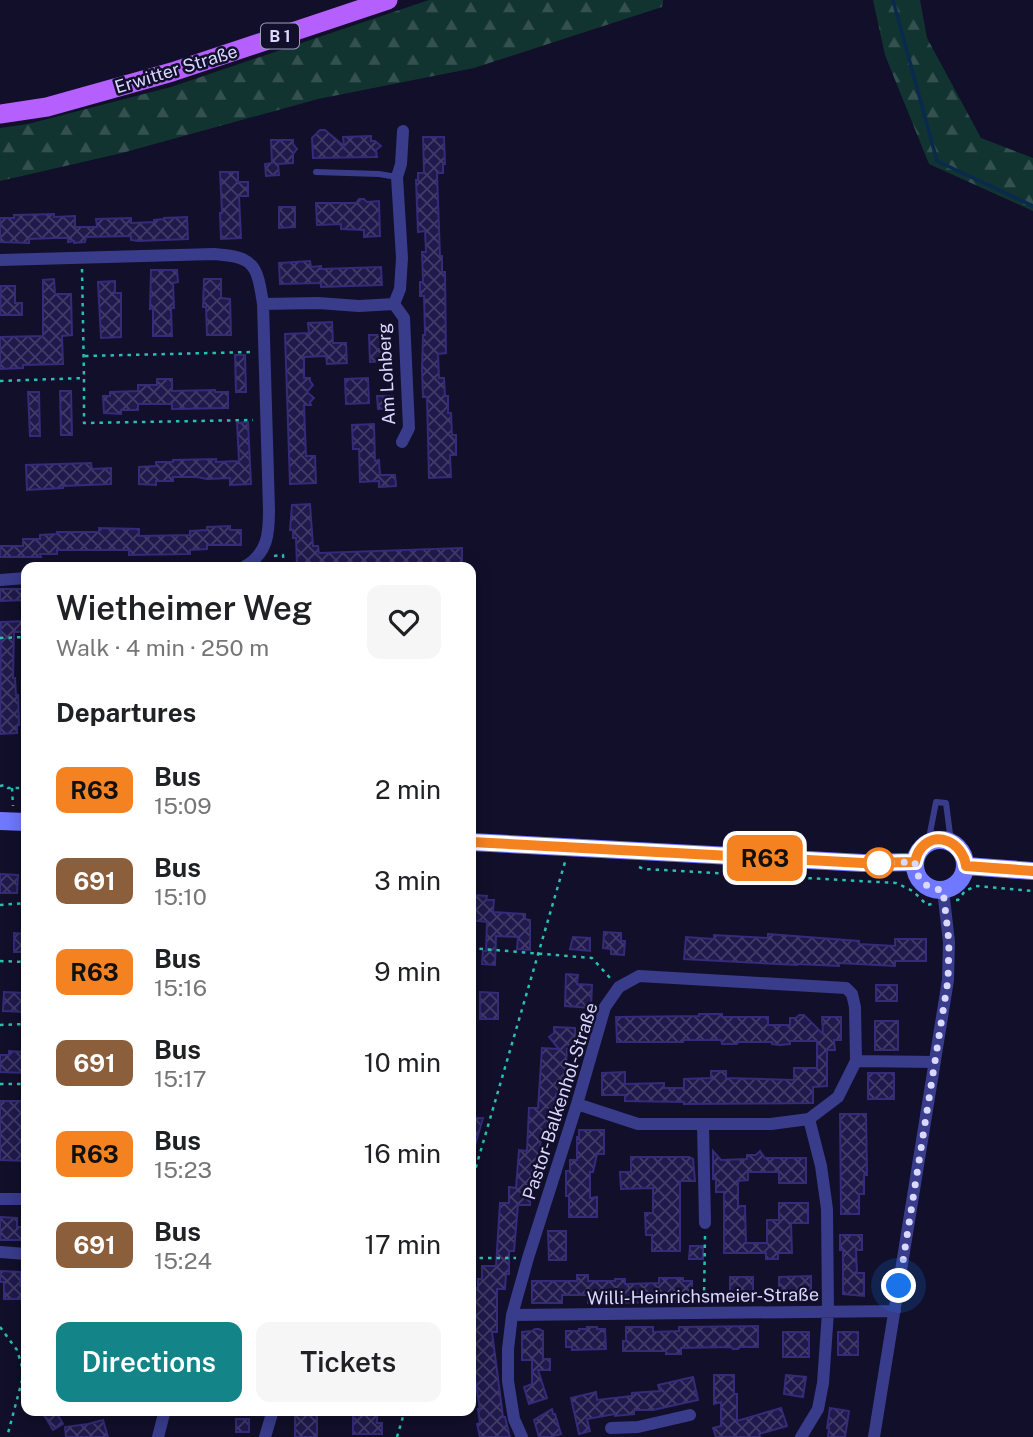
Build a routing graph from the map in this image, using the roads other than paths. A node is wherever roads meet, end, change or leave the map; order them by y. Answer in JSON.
{"nodes":[{"id":1,"x":388,"y":0,"type":"edge"},
{"id":2,"x":0,"y":114,"type":"edge"},
{"id":3,"x":403,"y":131,"type":"dead end"},
{"id":4,"x":316,"y":173,"type":"dead end"},
{"id":5,"x":397,"y":177,"type":"junction"},
{"id":6,"x":0,"y":260,"type":"edge"},
{"id":7,"x":262,"y":304,"type":"junction"},
{"id":8,"x":394,"y":304,"type":"junction"},
{"id":9,"x":402,"y":442,"type":"dead end"},
{"id":10,"x":250,"y":562,"type":"edge"},
{"id":11,"x":21,"y":578,"type":"edge"},
{"id":12,"x":0,"y":580,"type":"edge"},
{"id":13,"x":476,"y":842,"type":"edge"},
{"id":14,"x":951,"y":842,"type":"junction"},
{"id":15,"x":928,"y":843,"type":"junction"},
{"id":16,"x":915,"y":862,"type":"junction"},
{"id":17,"x":966,"y":866,"type":"junction"},
{"id":18,"x":1033,"y":871,"type":"edge"},
{"id":19,"x":944,"y":896,"type":"junction"},
{"id":20,"x":856,"y":1061,"type":"junction"},
{"id":21,"x":935,"y":1062,"type":"junction"},
{"id":22,"x":577,"y":1104,"type":"junction"},
{"id":23,"x":809,"y":1119,"type":"junction"},
{"id":24,"x":703,"y":1124,"type":"junction"},
{"id":25,"x":0,"y":1199,"type":"edge"},
{"id":26,"x":21,"y":1199,"type":"edge"},
{"id":27,"x":705,"y":1223,"type":"road end"},
{"id":28,"x":0,"y":1252,"type":"edge"},
{"id":29,"x":21,"y":1254,"type":"edge"},
{"id":30,"x":895,"y":1311,"type":"junction"},
{"id":31,"x":828,"y":1312,"type":"junction"},
{"id":32,"x":512,"y":1315,"type":"junction"},
{"id":33,"x":690,"y":1415,"type":"dead end"},
{"id":34,"x":163,"y":1416,"type":"edge"},
{"id":35,"x":271,"y":1416,"type":"edge"},
{"id":36,"x":611,"y":1429,"type":"dead end"},
{"id":37,"x":639,"y":1432,"type":"edge"},
{"id":38,"x":158,"y":1437,"type":"edge"},
{"id":39,"x":265,"y":1437,"type":"edge"},
{"id":40,"x":522,"y":1437,"type":"edge"},
{"id":41,"x":801,"y":1437,"type":"edge"},
{"id":42,"x":874,"y":1437,"type":"edge"}],
"edges":[{"from":1,"to":2,"type":"main road","name":"Erwitter Straße","number":"B 1"},
{"from":3,"to":5,"type":"street","name":"Am Lohberg"},
{"from":4,"to":5,"type":"lane"},
{"from":5,"to":8,"type":"street","name":"Am Lohberg"},
{"from":6,"to":7,"type":"street"},
{"from":7,"to":8,"type":"street","name":"Am Lohberg"},
{"from":7,"to":10,"type":"street"},
{"from":8,"to":9,"type":"street","name":"Am Lohberg"},
{"from":11,"to":12,"type":"street"},
{"from":13,"to":16,"type":"main road"},
{"from":14,"to":15,"type":"main road"},
{"from":14,"to":15,"type":"lane"},
{"from":14,"to":17,"type":"main road"},
{"from":15,"to":16,"type":"main road"},
{"from":16,"to":19,"type":"main road"},
{"from":17,"to":18,"type":"main road"},
{"from":17,"to":19,"type":"main road"},
{"from":19,"to":21,"type":"street"},
{"from":20,"to":21,"type":"street"},
{"from":20,"to":22,"type":"street","name":"Pastor-Balkenhol-Straße"},
{"from":20,"to":23,"type":"street"},
{"from":21,"to":30,"type":"street"},
{"from":22,"to":24,"type":"street"},
{"from":22,"to":32,"type":"street","name":"Pastor-Balkenhol-Straße"},
{"from":23,"to":24,"type":"street"},
{"from":23,"to":31,"type":"street"},
{"from":24,"to":27,"type":"street"},
{"from":25,"to":26,"type":"street"},
{"from":28,"to":29,"type":"street"},
{"from":30,"to":31,"type":"street","name":"Willi-Heinrichsmeier-Straße"},
{"from":30,"to":42,"type":"street"},
{"from":31,"to":32,"type":"street","name":"Willi-Heinrichsmeier-Straße"},
{"from":31,"to":41,"type":"street"},
{"from":32,"to":40,"type":"street","name":"Pastor-Balkenhol-Straße"},
{"from":33,"to":37,"type":"street"},
{"from":34,"to":38,"type":"street"},
{"from":35,"to":39,"type":"street"},
{"from":36,"to":37,"type":"street"}]}
